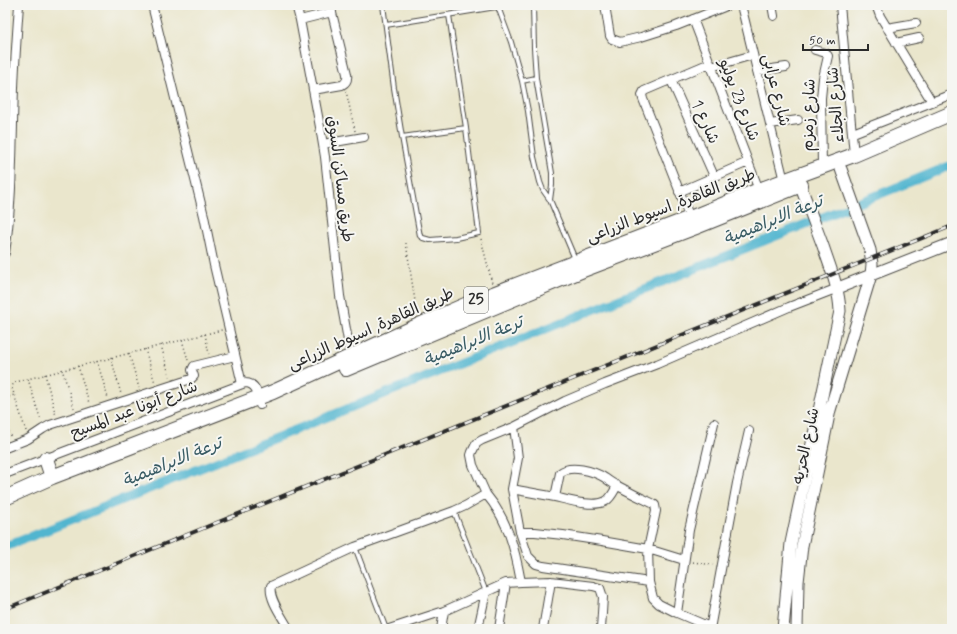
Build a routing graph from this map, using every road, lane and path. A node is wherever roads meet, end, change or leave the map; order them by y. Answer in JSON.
{"nodes":[{"id":1,"x":19,"y":5,"type":"edge"},
{"id":2,"x":152,"y":5,"type":"edge"},
{"id":3,"x":296,"y":5,"type":"edge"},
{"id":4,"x":383,"y":5,"type":"edge"},
{"id":5,"x":508,"y":5,"type":"edge"},
{"id":6,"x":533,"y":5,"type":"edge"},
{"id":7,"x":605,"y":5,"type":"edge"},
{"id":8,"x":729,"y":5,"type":"edge"},
{"id":9,"x":741,"y":5,"type":"edge"},
{"id":10,"x":772,"y":5,"type":"edge"},
{"id":11,"x":840,"y":5,"type":"edge"},
{"id":12,"x":876,"y":5,"type":"edge"},
{"id":13,"x":498,"y":7,"type":"junction"},
{"id":14,"x":331,"y":9,"type":"edge"},
{"id":15,"x":449,"y":15,"type":"junction"},
{"id":16,"x":774,"y":16,"type":"dead end"},
{"id":17,"x":694,"y":19,"type":"junction"},
{"id":18,"x":300,"y":20,"type":"junction"},
{"id":19,"x":916,"y":23,"type":"dead end"},
{"id":20,"x":386,"y":25,"type":"junction"},
{"id":21,"x":887,"y":28,"type":"junction"},
{"id":22,"x":919,"y":38,"type":"dead end"},
{"id":23,"x":896,"y":43,"type":"junction"},
{"id":24,"x":814,"y":50,"type":"dead end"},
{"id":25,"x":753,"y":55,"type":"junction"},
{"id":26,"x":711,"y":65,"type":"junction"},
{"id":27,"x":786,"y":67,"type":"dead end"},
{"id":28,"x":757,"y":71,"type":"junction"},
{"id":29,"x":536,"y":78,"type":"junction"},
{"id":30,"x":671,"y":80,"type":"junction"},
{"id":31,"x":522,"y":81,"type":"junction"},
{"id":32,"x":344,"y":84,"type":"junction"},
{"id":33,"x":313,"y":90,"type":"junction"},
{"id":34,"x":952,"y":94,"type":"edge"},
{"id":35,"x":932,"y":102,"type":"junction"},
{"id":36,"x":952,"y":113,"type":"edge"},
{"id":37,"x":798,"y":120,"type":"dead end"},
{"id":38,"x":952,"y":122,"type":"edge"},
{"id":39,"x":770,"y":124,"type":"junction"},
{"id":40,"x":466,"y":128,"type":"junction"},
{"id":41,"x":853,"y":133,"type":"junction"},
{"id":42,"x":402,"y":137,"type":"junction"},
{"id":43,"x":360,"y":138,"type":"joint"},
{"id":44,"x":323,"y":144,"type":"junction"},
{"id":45,"x":854,"y":155,"type":"junction"},
{"id":46,"x":748,"y":162,"type":"junction"},
{"id":47,"x":822,"y":167,"type":"junction"},
{"id":48,"x":841,"y":169,"type":"junction"},
{"id":49,"x":714,"y":176,"type":"junction"},
{"id":50,"x":784,"y":181,"type":"junction"},
{"id":51,"x":800,"y":185,"type":"junction"},
{"id":52,"x":759,"y":190,"type":"junction"},
{"id":53,"x":679,"y":192,"type":"junction"},
{"id":54,"x":550,"y":200,"type":"junction"},
{"id":55,"x":690,"y":218,"type":"junction"},
{"id":56,"x":479,"y":233,"type":"junction"},
{"id":57,"x":406,"y":243,"type":"dead end"},
{"id":58,"x":952,"y":243,"type":"edge"},
{"id":59,"x":5,"y":253,"type":"edge"},
{"id":60,"x":576,"y":262,"type":"junction"},
{"id":61,"x":871,"y":275,"type":"junction"},
{"id":62,"x":838,"y":288,"type":"junction"},
{"id":63,"x":495,"y":293,"type":"junction"},
{"id":64,"x":419,"y":325,"type":"junction"},
{"id":65,"x":228,"y":328,"type":"junction"},
{"id":66,"x":205,"y":334,"type":"junction"},
{"id":67,"x":182,"y":340,"type":"junction"},
{"id":68,"x":161,"y":345,"type":"junction"},
{"id":69,"x":145,"y":349,"type":"junction"},
{"id":70,"x":129,"y":353,"type":"junction"},
{"id":71,"x":235,"y":356,"type":"junction"},
{"id":72,"x":110,"y":357,"type":"junction"},
{"id":73,"x":351,"y":357,"type":"junction"},
{"id":74,"x":97,"y":361,"type":"junction"},
{"id":75,"x":211,"y":362,"type":"junction"},
{"id":76,"x":78,"y":365,"type":"junction"},
{"id":77,"x":62,"y":369,"type":"junction"},
{"id":78,"x":45,"y":374,"type":"junction"},
{"id":79,"x":193,"y":377,"type":"junction"},
{"id":80,"x":28,"y":378,"type":"junction"},
{"id":81,"x":242,"y":384,"type":"junction"},
{"id":82,"x":172,"y":385,"type":"junction"},
{"id":83,"x":157,"y":390,"type":"junction"},
{"id":84,"x":14,"y":395,"type":"junction"},
{"id":85,"x":141,"y":396,"type":"junction"},
{"id":86,"x":5,"y":398,"type":"edge"},
{"id":87,"x":259,"y":401,"type":"junction"},
{"id":88,"x":123,"y":402,"type":"junction"},
{"id":89,"x":110,"y":406,"type":"junction"},
{"id":90,"x":91,"y":412,"type":"junction"},
{"id":91,"x":76,"y":417,"type":"junction"},
{"id":92,"x":58,"y":423,"type":"junction"},
{"id":93,"x":714,"y":423,"type":"dead end"},
{"id":94,"x":5,"y":424,"type":"edge"},
{"id":95,"x":197,"y":425,"type":"junction"},
{"id":96,"x":514,"y":427,"type":"junction"},
{"id":97,"x":43,"y":429,"type":"junction"},
{"id":98,"x":749,"y":431,"type":"dead end"},
{"id":99,"x":28,"y":439,"type":"junction"},
{"id":100,"x":14,"y":445,"type":"junction"},
{"id":101,"x":5,"y":448,"type":"edge"},
{"id":102,"x":46,"y":459,"type":"junction"},
{"id":103,"x":5,"y":474,"type":"edge"},
{"id":104,"x":52,"y":476,"type":"junction"},
{"id":105,"x":617,"y":486,"type":"junction"},
{"id":106,"x":512,"y":489,"type":"junction"},
{"id":107,"x":486,"y":494,"type":"junction"},
{"id":108,"x":555,"y":497,"type":"junction"},
{"id":109,"x":5,"y":498,"type":"edge"},
{"id":110,"x":5,"y":508,"type":"edge"},
{"id":111,"x":454,"y":511,"type":"junction"},
{"id":112,"x":520,"y":532,"type":"junction"},
{"id":113,"x":355,"y":547,"type":"junction"},
{"id":114,"x":648,"y":549,"type":"junction"},
{"id":115,"x":684,"y":560,"type":"junction"},
{"id":116,"x":721,"y":567,"type":"junction"},
{"id":117,"x":551,"y":581,"type":"junction"},
{"id":118,"x":520,"y":582,"type":"junction"},
{"id":119,"x":649,"y":582,"type":"junction"},
{"id":120,"x":506,"y":584,"type":"junction"},
{"id":121,"x":486,"y":592,"type":"junction"},
{"id":122,"x":444,"y":611,"type":"junction"},
{"id":123,"x":677,"y":613,"type":"junction"},
{"id":124,"x":783,"y":627,"type":"edge"},
{"id":125,"x":798,"y":627,"type":"edge"},
{"id":126,"x":710,"y":628,"type":"edge"},
{"id":127,"x":289,"y":629,"type":"edge"},
{"id":128,"x":390,"y":629,"type":"edge"},
{"id":129,"x":441,"y":629,"type":"edge"},
{"id":130,"x":478,"y":629,"type":"edge"},
{"id":131,"x":499,"y":629,"type":"edge"},
{"id":132,"x":543,"y":629,"type":"edge"},
{"id":133,"x":601,"y":629,"type":"edge"}],
"edges":[{"from":1,"to":59,"type":"street"},
{"from":2,"to":65,"type":"street"},
{"from":3,"to":18,"type":"street","name":"طريق مساكن السوق"},
{"from":4,"to":20,"type":"lane"},
{"from":5,"to":13,"type":"lane"},
{"from":6,"to":29,"type":"lane"},
{"from":7,"to":17,"type":"street"},
{"from":8,"to":17,"type":"street"},
{"from":9,"to":25,"type":"street","name":"شارع عرابى"},
{"from":10,"to":16,"type":"street"},
{"from":11,"to":41,"type":"street","name":"شارع الجلاء"},
{"from":12,"to":21,"type":"street"},
{"from":13,"to":15,"type":"lane"},
{"from":13,"to":31,"type":"lane"},
{"from":14,"to":18,"type":"street"},
{"from":14,"to":32,"type":"street"},
{"from":15,"to":20,"type":"lane"},
{"from":15,"to":40,"type":"lane"},
{"from":17,"to":26,"type":"street","name":"شارع 23 يوليو"},
{"from":18,"to":33,"type":"street","name":"طريق مساكن السوق"},
{"from":19,"to":21,"type":"street"},
{"from":20,"to":42,"type":"lane"},
{"from":21,"to":23,"type":"street"},
{"from":22,"to":23,"type":"street"},
{"from":23,"to":35,"type":"street"},
{"from":24,"to":47,"type":"street","name":"شارع زمزم"},
{"from":25,"to":26,"type":"street"},
{"from":25,"to":28,"type":"street","name":"شارع عرابى"},
{"from":26,"to":30,"type":"street"},
{"from":26,"to":46,"type":"street","name":"شارع 23 يوليو"},
{"from":27,"to":28,"type":"street"},
{"from":28,"to":39,"type":"street","name":"شارع عرابى"},
{"from":29,"to":31,"type":"lane"},
{"from":29,"to":54,"type":"lane"},
{"from":30,"to":49,"type":"street","name":"شارع 1"},
{"from":30,"to":53,"type":"street"},
{"from":31,"to":54,"type":"lane"},
{"from":32,"to":33,"type":"street"},
{"from":32,"to":43,"type":"path"},
{"from":33,"to":44,"type":"street","name":"طريق مساكن السوق"},
{"from":34,"to":35,"type":"street"},
{"from":35,"to":41,"type":"street"},
{"from":36,"to":45,"type":"highway","name":"طريق القاهرة, اسيوط الزراعى","number":"25"},
{"from":37,"to":39,"type":"street"},
{"from":38,"to":48,"type":"highway","name":"طريق القاهرة, اسيوط الزراعى","number":"25"},
{"from":39,"to":50,"type":"street","name":"شارع عرابى"},
{"from":40,"to":42,"type":"lane"},
{"from":40,"to":56,"type":"lane"},
{"from":41,"to":45,"type":"street","name":"شارع الجلاء"},
{"from":42,"to":56,"type":"lane"},
{"from":43,"to":44,"type":"street"},
{"from":44,"to":73,"type":"street","name":"طريق مساكن السوق"},
{"from":45,"to":47,"type":"highway","name":"طريق القاهرة, اسيوط الزراعى","number":"25"},
{"from":46,"to":49,"type":"street"},
{"from":46,"to":52,"type":"street","name":"شارع 23 يوليو"},
{"from":47,"to":50,"type":"highway","name":"طريق القاهرة, اسيوط الزراعى","number":"25"},
{"from":48,"to":51,"type":"highway","name":"طريق القاهرة, اسيوط الزراعى","number":"25"},
{"from":48,"to":61,"type":"main road","name":"شارع الحريه"},
{"from":49,"to":53,"type":"street"},
{"from":50,"to":52,"type":"highway","name":"طريق القاهرة, اسيوط الزراعى","number":"25"},
{"from":51,"to":62,"type":"main road","name":"شارع الحريه"},
{"from":51,"to":87,"type":"highway","name":"طريق القاهرة, اسيوط الزراعى","number":"25"},
{"from":52,"to":55,"type":"highway","name":"طريق القاهرة, اسيوط الزراعى","number":"25"},
{"from":53,"to":55,"type":"street"},
{"from":54,"to":60,"type":"lane"},
{"from":55,"to":60,"type":"highway","name":"طريق القاهرة, اسيوط الزراعى","number":"25"},
{"from":56,"to":63,"type":"path"},
{"from":57,"to":64,"type":"path"},
{"from":58,"to":61,"type":"main road"},
{"from":60,"to":63,"type":"highway","name":"طريق القاهرة, اسيوط الزراعى","number":"25"},
{"from":61,"to":62,"type":"main road"},
{"from":61,"to":125,"type":"main road","name":"شارع الحريه"},
{"from":62,"to":96,"type":"street"},
{"from":62,"to":124,"type":"main road","name":"شارع الحريه"},
{"from":63,"to":64,"type":"highway","name":"طريق القاهرة, اسيوط الزراعى","number":"25"},
{"from":64,"to":73,"type":"highway","name":"طريق القاهرة, اسيوط الزراعى","number":"25"},
{"from":65,"to":66,"type":"path"},
{"from":65,"to":71,"type":"street"},
{"from":66,"to":67,"type":"path"},
{"from":66,"to":75,"type":"path"},
{"from":67,"to":68,"type":"path"},
{"from":67,"to":79,"type":"path"},
{"from":68,"to":69,"type":"path"},
{"from":68,"to":82,"type":"path"},
{"from":69,"to":70,"type":"path"},
{"from":69,"to":83,"type":"path"},
{"from":70,"to":72,"type":"path"},
{"from":70,"to":85,"type":"path"},
{"from":71,"to":75,"type":"street"},
{"from":71,"to":81,"type":"street"},
{"from":72,"to":74,"type":"path"},
{"from":72,"to":88,"type":"path"},
{"from":73,"to":87,"type":"highway","name":"طريق القاهرة, اسيوط الزراعى","number":"25"},
{"from":74,"to":76,"type":"path"},
{"from":74,"to":89,"type":"path"},
{"from":75,"to":79,"type":"street"},
{"from":76,"to":77,"type":"path"},
{"from":76,"to":90,"type":"path"},
{"from":77,"to":78,"type":"path"},
{"from":77,"to":91,"type":"path"},
{"from":78,"to":80,"type":"path"},
{"from":78,"to":92,"type":"path"},
{"from":79,"to":82,"type":"street"},
{"from":80,"to":84,"type":"path"},
{"from":80,"to":97,"type":"path"},
{"from":81,"to":87,"type":"street"},
{"from":81,"to":102,"type":"street","name":"شارع أبونا عبد المسيح"},
{"from":82,"to":83,"type":"street"},
{"from":83,"to":85,"type":"street"},
{"from":84,"to":86,"type":"path"},
{"from":84,"to":99,"type":"path"},
{"from":85,"to":88,"type":"street"},
{"from":87,"to":95,"type":"highway","name":"طريق القاهرة, اسيوط الزراعى","number":"25"},
{"from":88,"to":89,"type":"street"},
{"from":89,"to":90,"type":"street"},
{"from":90,"to":91,"type":"street"},
{"from":91,"to":92,"type":"street"},
{"from":92,"to":97,"type":"street"},
{"from":93,"to":115,"type":"street"},
{"from":94,"to":100,"type":"path"},
{"from":95,"to":104,"type":"highway","name":"طريق القاهرة, اسيوط الزراعى","number":"25"},
{"from":95,"to":110,"type":"highway","name":"طريق القاهرة, اسيوط الزراعى","number":"25"},
{"from":96,"to":106,"type":"street"},
{"from":96,"to":107,"type":"street"},
{"from":97,"to":99,"type":"street"},
{"from":98,"to":116,"type":"street"},
{"from":99,"to":100,"type":"street"},
{"from":100,"to":101,"type":"street"},
{"from":102,"to":103,"type":"street","name":"شارع أبونا عبد المسيح"},
{"from":102,"to":104,"type":"highway"},
{"from":104,"to":109,"type":"highway","name":"طريق القاهرة, اسيوط الزراعى","number":"25"},
{"from":105,"to":108,"type":"street"},
{"from":105,"to":108,"type":"street"},
{"from":105,"to":114,"type":"street"},
{"from":106,"to":108,"type":"street"},
{"from":106,"to":112,"type":"street"},
{"from":107,"to":111,"type":"street"},
{"from":107,"to":118,"type":"street"},
{"from":111,"to":113,"type":"street"},
{"from":111,"to":121,"type":"lane"},
{"from":112,"to":114,"type":"street"},
{"from":112,"to":119,"type":"street"},
{"from":113,"to":127,"type":"street"},
{"from":113,"to":128,"type":"lane"},
{"from":114,"to":115,"type":"street"},
{"from":114,"to":119,"type":"street"},
{"from":115,"to":116,"type":"path"},
{"from":115,"to":123,"type":"street"},
{"from":116,"to":126,"type":"street"},
{"from":117,"to":118,"type":"street"},
{"from":117,"to":132,"type":"street"},
{"from":117,"to":133,"type":"street"},
{"from":118,"to":120,"type":"street"},
{"from":119,"to":123,"type":"street"},
{"from":120,"to":121,"type":"street"},
{"from":120,"to":131,"type":"street"},
{"from":121,"to":122,"type":"street"},
{"from":121,"to":130,"type":"street"},
{"from":122,"to":128,"type":"street"},
{"from":122,"to":129,"type":"street"},
{"from":123,"to":126,"type":"street"},
{"from":124,"to":125,"type":"main road"}]}
